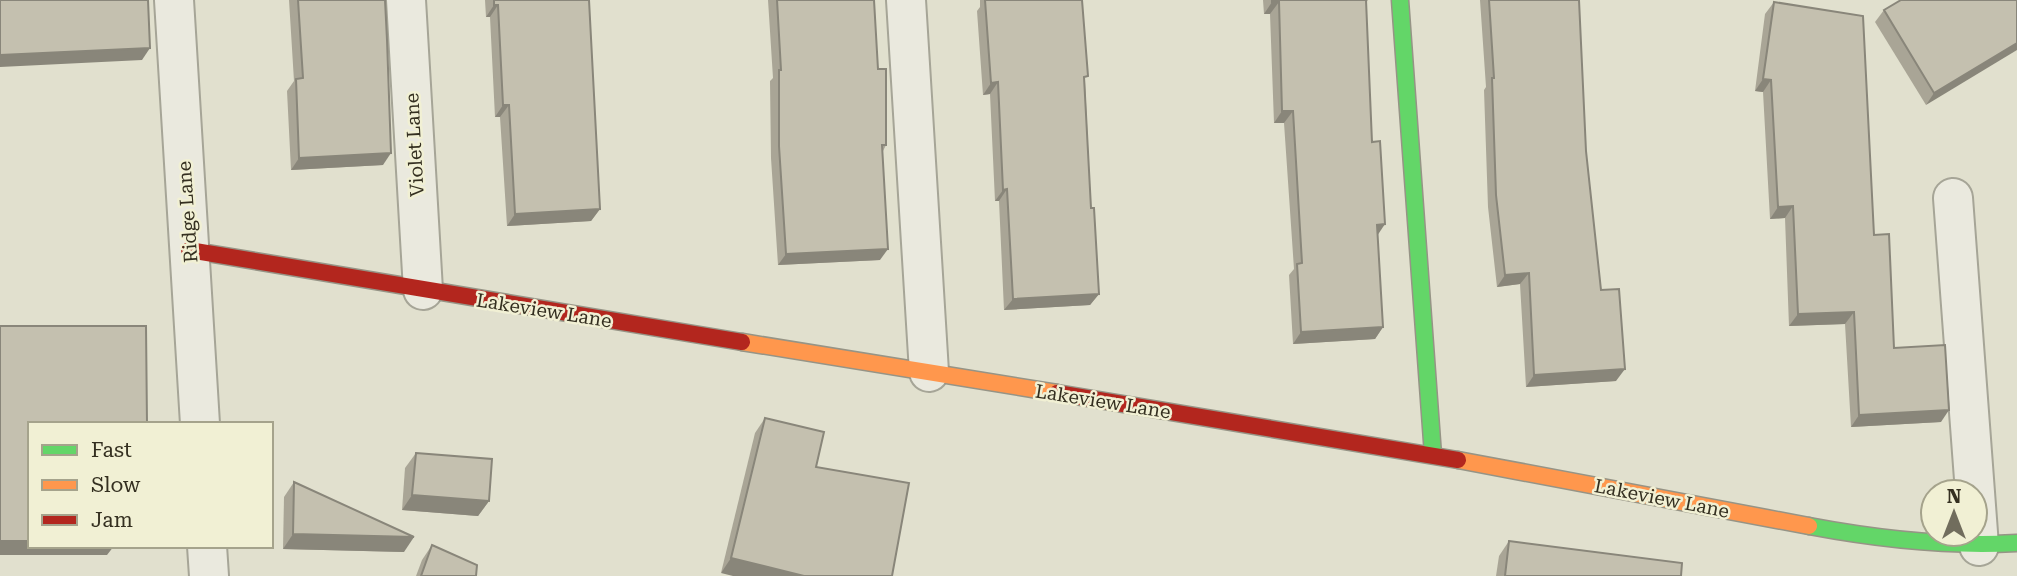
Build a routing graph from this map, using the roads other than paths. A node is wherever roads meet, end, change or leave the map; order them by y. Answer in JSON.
{"nodes":[{"id":1,"x":174,"y":0,"type":"edge"},
{"id":2,"x":406,"y":0,"type":"edge"},
{"id":3,"x":906,"y":0,"type":"edge"},
{"id":4,"x":1400,"y":0,"type":"edge"},
{"id":5,"x":1953,"y":198,"type":"dead end"},
{"id":6,"x":189,"y":250,"type":"junction"},
{"id":7,"x":423,"y":290,"type":"junction"},
{"id":8,"x":929,"y":372,"type":"junction"},
{"id":9,"x":200,"y":422,"type":"edge"},
{"id":10,"x":1433,"y":455,"type":"junction"},
{"id":11,"x":1974,"y":478,"type":"edge"},
{"id":12,"x":1919,"y":541,"type":"edge"},
{"id":13,"x":2017,"y":543,"type":"edge"},
{"id":14,"x":1989,"y":545,"type":"edge"},
{"id":15,"x":207,"y":548,"type":"edge"},
{"id":16,"x":209,"y":576,"type":"edge"}],
"edges":[{"from":1,"to":6,"type":"street","name":"Ridge Lane"},
{"from":2,"to":7,"type":"street","name":"Violet Lane"},
{"from":3,"to":8,"type":"street"},
{"from":4,"to":10,"type":"street"},
{"from":5,"to":11,"type":"street"},
{"from":6,"to":7,"type":"street","name":"Lakeview Lane"},
{"from":6,"to":9,"type":"street","name":"Ridge Lane"},
{"from":7,"to":8,"type":"street","name":"Lakeview Lane"},
{"from":8,"to":10,"type":"street","name":"Lakeview Lane"},
{"from":10,"to":12,"type":"street","name":"Lakeview Lane"},
{"from":13,"to":14,"type":"street","name":"Lakeview Lane"},
{"from":15,"to":16,"type":"street"}]}
